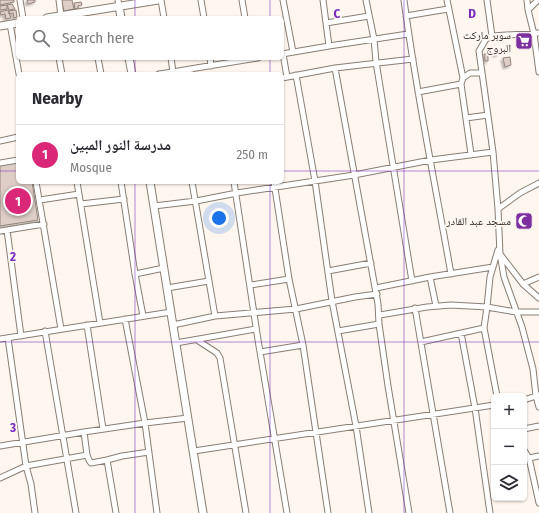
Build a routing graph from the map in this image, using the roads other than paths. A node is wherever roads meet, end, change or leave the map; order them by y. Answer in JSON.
{"nodes":[{"id":1,"x":20,"y":0,"type":"edge"},
{"id":2,"x":58,"y":0,"type":"edge"},
{"id":3,"x":160,"y":0,"type":"edge"},
{"id":4,"x":201,"y":0,"type":"edge"},
{"id":5,"x":242,"y":0,"type":"edge"},
{"id":6,"x":283,"y":0,"type":"edge"},
{"id":7,"x":322,"y":0,"type":"edge"},
{"id":8,"x":366,"y":0,"type":"edge"},
{"id":9,"x":404,"y":0,"type":"edge"},
{"id":10,"x":447,"y":0,"type":"edge"},
{"id":11,"x":487,"y":0,"type":"edge"},
{"id":12,"x":526,"y":0,"type":"edge"},
{"id":13,"x":538,"y":0,"type":"edge"},
{"id":14,"x":118,"y":3,"type":"edge"},
{"id":15,"x":448,"y":9,"type":"junction"},
{"id":16,"x":528,"y":10,"type":"junction"},
{"id":17,"x":91,"y":14,"type":"edge"},
{"id":18,"x":23,"y":16,"type":"edge"},
{"id":19,"x":61,"y":16,"type":"joint"},
{"id":20,"x":121,"y":16,"type":"edge"},
{"id":21,"x":164,"y":16,"type":"edge"},
{"id":22,"x":204,"y":16,"type":"edge"},
{"id":23,"x":245,"y":16,"type":"edge"},
{"id":24,"x":369,"y":16,"type":"junction"},
{"id":25,"x":406,"y":16,"type":"junction"},
{"id":26,"x":326,"y":23,"type":"junction"},
{"id":27,"x":14,"y":24,"type":"edge"},
{"id":28,"x":0,"y":26,"type":"edge"},
{"id":29,"x":408,"y":34,"type":"junction"},
{"id":30,"x":536,"y":34,"type":"edge"},
{"id":31,"x":492,"y":36,"type":"junction"},
{"id":32,"x":374,"y":39,"type":"junction"},
{"id":33,"x":329,"y":46,"type":"junction"},
{"id":34,"x":16,"y":49,"type":"edge"},
{"id":35,"x":293,"y":52,"type":"junction"},
{"id":36,"x":284,"y":54,"type":"edge"},
{"id":37,"x":412,"y":59,"type":"junction"},
{"id":38,"x":17,"y":60,"type":"edge"},
{"id":39,"x":59,"y":60,"type":"edge"},
{"id":40,"x":98,"y":60,"type":"edge"},
{"id":41,"x":129,"y":60,"type":"edge"},
{"id":42,"x":171,"y":60,"type":"edge"},
{"id":43,"x":210,"y":60,"type":"edge"},
{"id":44,"x":233,"y":60,"type":"edge"},
{"id":45,"x":284,"y":60,"type":"edge"},
{"id":46,"x":376,"y":62,"type":"junction"},
{"id":47,"x":211,"y":66,"type":"junction"},
{"id":48,"x":335,"y":68,"type":"junction"},
{"id":49,"x":18,"y":72,"type":"edge"},
{"id":50,"x":62,"y":72,"type":"edge"},
{"id":51,"x":101,"y":72,"type":"edge"},
{"id":52,"x":132,"y":72,"type":"edge"},
{"id":53,"x":173,"y":72,"type":"joint"},
{"id":54,"x":190,"y":72,"type":"edge"},
{"id":55,"x":539,"y":72,"type":"edge"},
{"id":56,"x":482,"y":73,"type":"junction"},
{"id":57,"x":296,"y":75,"type":"junction"},
{"id":58,"x":285,"y":78,"type":"edge"},
{"id":59,"x":462,"y":81,"type":"junction"},
{"id":60,"x":418,"y":92,"type":"junction"},
{"id":61,"x":488,"y":115,"type":"junction"},
{"id":62,"x":466,"y":118,"type":"junction"},
{"id":63,"x":16,"y":137,"type":"edge"},
{"id":64,"x":0,"y":141,"type":"edge"},
{"id":65,"x":493,"y":152,"type":"junction"},
{"id":66,"x":471,"y":154,"type":"junction"},
{"id":67,"x":16,"y":160,"type":"edge"},
{"id":68,"x":431,"y":160,"type":"junction"},
{"id":69,"x":0,"y":163,"type":"edge"},
{"id":70,"x":394,"y":167,"type":"junction"},
{"id":71,"x":354,"y":175,"type":"junction"},
{"id":72,"x":315,"y":181,"type":"junction"},
{"id":73,"x":539,"y":183,"type":"edge"},
{"id":74,"x":36,"y":184,"type":"edge"},
{"id":75,"x":77,"y":184,"type":"edge"},
{"id":76,"x":121,"y":184,"type":"edge"},
{"id":77,"x":150,"y":184,"type":"edge"},
{"id":78,"x":192,"y":184,"type":"edge"},
{"id":79,"x":235,"y":184,"type":"edge"},
{"id":80,"x":275,"y":185,"type":"edge"},
{"id":81,"x":237,"y":193,"type":"junction"},
{"id":82,"x":79,"y":194,"type":"junction"},
{"id":83,"x":124,"y":199,"type":"junction"},
{"id":84,"x":40,"y":200,"type":"junction"},
{"id":85,"x":196,"y":201,"type":"junction"},
{"id":86,"x":81,"y":204,"type":"junction"},
{"id":87,"x":154,"y":206,"type":"junction"},
{"id":88,"x":498,"y":209,"type":"junction"},
{"id":89,"x":44,"y":224,"type":"junction"},
{"id":90,"x":7,"y":230,"type":"junction"},
{"id":91,"x":0,"y":231,"type":"edge"},
{"id":92,"x":499,"y":247,"type":"junction"},
{"id":93,"x":500,"y":254,"type":"junction"},
{"id":94,"x":371,"y":263,"type":"junction"},
{"id":95,"x":493,"y":267,"type":"junction"},
{"id":96,"x":164,"y":268,"type":"junction"},
{"id":97,"x":328,"y":271,"type":"junction"},
{"id":98,"x":134,"y":274,"type":"junction"},
{"id":99,"x":451,"y":274,"type":"junction"},
{"id":100,"x":430,"y":277,"type":"junction"},
{"id":101,"x":539,"y":277,"type":"edge"},
{"id":102,"x":290,"y":279,"type":"junction"},
{"id":103,"x":412,"y":280,"type":"junction"},
{"id":104,"x":209,"y":281,"type":"junction"},
{"id":105,"x":523,"y":284,"type":"junction"},
{"id":106,"x":251,"y":285,"type":"junction"},
{"id":107,"x":167,"y":288,"type":"junction"},
{"id":108,"x":376,"y":288,"type":"junction"},
{"id":109,"x":377,"y":294,"type":"junction"},
{"id":110,"x":539,"y":298,"type":"edge"},
{"id":111,"x":332,"y":301,"type":"junction"},
{"id":112,"x":436,"y":306,"type":"junction"},
{"id":113,"x":416,"y":308,"type":"junction"},
{"id":114,"x":487,"y":308,"type":"junction"},
{"id":115,"x":296,"y":309,"type":"junction"},
{"id":116,"x":171,"y":312,"type":"junction"},
{"id":117,"x":254,"y":312,"type":"junction"},
{"id":118,"x":516,"y":312,"type":"junction"},
{"id":119,"x":539,"y":312,"type":"edge"},
{"id":120,"x":380,"y":315,"type":"junction"},
{"id":121,"x":142,"y":316,"type":"junction"},
{"id":122,"x":215,"y":316,"type":"junction"},
{"id":123,"x":125,"y":319,"type":"junction"},
{"id":124,"x":100,"y":323,"type":"junction"},
{"id":125,"x":173,"y":324,"type":"junction"},
{"id":126,"x":379,"y":324,"type":"junction"},
{"id":127,"x":87,"y":325,"type":"junction"},
{"id":128,"x":484,"y":328,"type":"junction"},
{"id":129,"x":61,"y":329,"type":"junction"},
{"id":130,"x":256,"y":329,"type":"junction"},
{"id":131,"x":46,"y":331,"type":"junction"},
{"id":132,"x":338,"y":331,"type":"junction"},
{"id":133,"x":461,"y":333,"type":"junction"},
{"id":134,"x":21,"y":336,"type":"junction"},
{"id":135,"x":8,"y":338,"type":"junction"},
{"id":136,"x":0,"y":339,"type":"edge"},
{"id":137,"x":197,"y":340,"type":"junction"},
{"id":138,"x":420,"y":342,"type":"junction"},
{"id":139,"x":176,"y":343,"type":"junction"},
{"id":140,"x":302,"y":345,"type":"junction"},
{"id":141,"x":260,"y":352,"type":"junction"},
{"id":142,"x":496,"y":393,"type":"edge"},
{"id":143,"x":538,"y":395,"type":"edge"},
{"id":144,"x":527,"y":399,"type":"edge"},
{"id":145,"x":491,"y":405,"type":"edge"},
{"id":146,"x":539,"y":407,"type":"edge"},
{"id":147,"x":475,"y":408,"type":"junction"},
{"id":148,"x":434,"y":414,"type":"junction"},
{"id":149,"x":188,"y":418,"type":"junction"},
{"id":150,"x":394,"y":420,"type":"junction"},
{"id":151,"x":144,"y":423,"type":"junction"},
{"id":152,"x":356,"y":426,"type":"junction"},
{"id":153,"x":539,"y":426,"type":"edge"},
{"id":154,"x":103,"y":428,"type":"junction"},
{"id":155,"x":527,"y":429,"type":"edge"},
{"id":156,"x":84,"y":432,"type":"junction"},
{"id":157,"x":316,"y":433,"type":"junction"},
{"id":158,"x":63,"y":435,"type":"junction"},
{"id":159,"x":275,"y":438,"type":"junction"},
{"id":160,"x":22,"y":442,"type":"junction"},
{"id":161,"x":235,"y":444,"type":"junction"},
{"id":162,"x":0,"y":446,"type":"edge"},
{"id":163,"x":194,"y":451,"type":"junction"},
{"id":164,"x":149,"y":452,"type":"junction"},
{"id":165,"x":87,"y":455,"type":"junction"},
{"id":166,"x":527,"y":455,"type":"edge"},
{"id":167,"x":539,"y":456,"type":"edge"},
{"id":168,"x":529,"y":458,"type":"junction"},
{"id":169,"x":67,"y":459,"type":"junction"},
{"id":170,"x":107,"y":460,"type":"junction"},
{"id":171,"x":26,"y":466,"type":"junction"},
{"id":172,"x":0,"y":478,"type":"edge"},
{"id":173,"x":539,"y":503,"type":"edge"},
{"id":174,"x":35,"y":513,"type":"edge"},
{"id":175,"x":76,"y":513,"type":"edge"},
{"id":176,"x":116,"y":513,"type":"edge"},
{"id":177,"x":157,"y":513,"type":"edge"},
{"id":178,"x":203,"y":513,"type":"edge"},
{"id":179,"x":246,"y":513,"type":"edge"},
{"id":180,"x":288,"y":513,"type":"edge"},
{"id":181,"x":328,"y":513,"type":"edge"},
{"id":182,"x":369,"y":513,"type":"edge"},
{"id":183,"x":409,"y":513,"type":"edge"},
{"id":184,"x":450,"y":513,"type":"edge"},
{"id":185,"x":490,"y":513,"type":"edge"}],
"edges":[{"from":1,"to":18,"type":"street"},
{"from":2,"to":19,"type":"street"},
{"from":3,"to":14,"type":"street"},
{"from":3,"to":21,"type":"street"},
{"from":4,"to":22,"type":"street"},
{"from":5,"to":23,"type":"street"},
{"from":6,"to":35,"type":"street"},
{"from":7,"to":26,"type":"street"},
{"from":8,"to":24,"type":"street"},
{"from":9,"to":25,"type":"street"},
{"from":10,"to":15,"type":"street"},
{"from":11,"to":31,"type":"street"},
{"from":12,"to":16,"type":"street"},
{"from":13,"to":16,"type":"street"},
{"from":14,"to":17,"type":"street"},
{"from":14,"to":20,"type":"street"},
{"from":15,"to":25,"type":"street"},
{"from":15,"to":59,"type":"street"},
{"from":16,"to":30,"type":"street"},
{"from":17,"to":19,"type":"street"},
{"from":24,"to":26,"type":"street"},
{"from":24,"to":32,"type":"street"},
{"from":25,"to":29,"type":"street"},
{"from":26,"to":33,"type":"street"},
{"from":27,"to":28,"type":"street"},
{"from":27,"to":34,"type":"street"},
{"from":29,"to":32,"type":"street"},
{"from":29,"to":37,"type":"street"},
{"from":30,"to":31,"type":"street"},
{"from":30,"to":55,"type":"street"},
{"from":31,"to":56,"type":"street"},
{"from":32,"to":33,"type":"street"},
{"from":32,"to":46,"type":"street"},
{"from":33,"to":35,"type":"street"},
{"from":35,"to":36,"type":"street"},
{"from":37,"to":46,"type":"street"},
{"from":37,"to":60,"type":"street"},
{"from":38,"to":49,"type":"street"},
{"from":39,"to":50,"type":"street"},
{"from":40,"to":51,"type":"street"},
{"from":41,"to":52,"type":"street"},
{"from":42,"to":53,"type":"street"},
{"from":43,"to":47,"type":"street"},
{"from":44,"to":47,"type":"street"},
{"from":45,"to":58,"type":"street"},
{"from":46,"to":48,"type":"street"},
{"from":46,"to":70,"type":"street"},
{"from":47,"to":54,"type":"street"},
{"from":48,"to":57,"type":"street"},
{"from":48,"to":71,"type":"street"},
{"from":53,"to":54,"type":"street"},
{"from":56,"to":59,"type":"street"},
{"from":56,"to":61,"type":"street"},
{"from":57,"to":58,"type":"street"},
{"from":57,"to":72,"type":"street"},
{"from":59,"to":60,"type":"street"},
{"from":59,"to":62,"type":"street"},
{"from":60,"to":68,"type":"street"},
{"from":61,"to":62,"type":"street"},
{"from":61,"to":65,"type":"street"},
{"from":62,"to":66,"type":"street"},
{"from":63,"to":64,"type":"street"},
{"from":65,"to":66,"type":"street"},
{"from":65,"to":88,"type":"street"},
{"from":66,"to":68,"type":"street"},
{"from":67,"to":69,"type":"street"},
{"from":68,"to":70,"type":"street"},
{"from":68,"to":99,"type":"street"},
{"from":70,"to":71,"type":"street"},
{"from":70,"to":103,"type":"street"},
{"from":71,"to":72,"type":"street"},
{"from":71,"to":94,"type":"street"},
{"from":72,"to":80,"type":"street"},
{"from":72,"to":97,"type":"street"},
{"from":73,"to":88,"type":"street"},
{"from":74,"to":84,"type":"street"},
{"from":75,"to":82,"type":"street"},
{"from":76,"to":83,"type":"street"},
{"from":77,"to":87,"type":"street"},
{"from":78,"to":85,"type":"street"},
{"from":79,"to":81,"type":"street"},
{"from":80,"to":81,"type":"street"},
{"from":80,"to":102,"type":"street"},
{"from":81,"to":85,"type":"street"},
{"from":81,"to":106,"type":"street"},
{"from":82,"to":84,"type":"street"},
{"from":82,"to":86,"type":"street"},
{"from":83,"to":86,"type":"street"},
{"from":83,"to":98,"type":"street"},
{"from":84,"to":89,"type":"street"},
{"from":85,"to":87,"type":"street"},
{"from":85,"to":104,"type":"street"},
{"from":86,"to":124,"type":"street"},
{"from":87,"to":96,"type":"street"},
{"from":88,"to":92,"type":"street"},
{"from":89,"to":90,"type":"street"},
{"from":89,"to":129,"type":"street"},
{"from":90,"to":91,"type":"street"},
{"from":90,"to":134,"type":"street"},
{"from":92,"to":93,"type":"street"},
{"from":92,"to":95,"type":"street"},
{"from":93,"to":105,"type":"street"},
{"from":93,"to":118,"type":"street"},
{"from":94,"to":97,"type":"street"},
{"from":94,"to":108,"type":"street"},
{"from":95,"to":99,"type":"street"},
{"from":95,"to":114,"type":"street"},
{"from":96,"to":98,"type":"street"},
{"from":96,"to":107,"type":"street"},
{"from":97,"to":111,"type":"street"},
{"from":98,"to":121,"type":"street"},
{"from":99,"to":100,"type":"street"},
{"from":100,"to":103,"type":"street"},
{"from":100,"to":112,"type":"street"},
{"from":101,"to":105,"type":"street"},
{"from":102,"to":106,"type":"street"},
{"from":102,"to":115,"type":"street"},
{"from":103,"to":108,"type":"street"},
{"from":104,"to":107,"type":"street"},
{"from":104,"to":122,"type":"street"},
{"from":105,"to":110,"type":"street"},
{"from":106,"to":117,"type":"street"},
{"from":107,"to":116,"type":"street"},
{"from":108,"to":109,"type":"street"},
{"from":109,"to":111,"type":"street"},
{"from":109,"to":120,"type":"street"},
{"from":111,"to":115,"type":"street"},
{"from":111,"to":132,"type":"street"},
{"from":112,"to":113,"type":"street"},
{"from":112,"to":114,"type":"street"},
{"from":113,"to":120,"type":"street"},
{"from":113,"to":138,"type":"street"},
{"from":114,"to":118,"type":"street"},
{"from":114,"to":128,"type":"street"},
{"from":115,"to":117,"type":"street"},
{"from":115,"to":140,"type":"street"},
{"from":116,"to":121,"type":"street"},
{"from":116,"to":125,"type":"street"},
{"from":117,"to":122,"type":"street"},
{"from":117,"to":130,"type":"street"},
{"from":118,"to":119,"type":"street"},
{"from":118,"to":143,"type":"street"},
{"from":120,"to":126,"type":"street"},
{"from":121,"to":123,"type":"street"},
{"from":122,"to":125,"type":"street"},
{"from":123,"to":124,"type":"street"},
{"from":123,"to":151,"type":"street"},
{"from":124,"to":127,"type":"street"},
{"from":125,"to":139,"type":"street"},
{"from":126,"to":132,"type":"street"},
{"from":126,"to":150,"type":"street"},
{"from":127,"to":129,"type":"street"},
{"from":127,"to":154,"type":"street"},
{"from":128,"to":133,"type":"street"},
{"from":128,"to":142,"type":"street"},
{"from":129,"to":131,"type":"street"},
{"from":130,"to":137,"type":"street"},
{"from":130,"to":141,"type":"street"},
{"from":131,"to":134,"type":"street"},
{"from":131,"to":158,"type":"street"},
{"from":132,"to":152,"type":"street"},
{"from":133,"to":138,"type":"street"},
{"from":133,"to":147,"type":"street"},
{"from":134,"to":135,"type":"street"},
{"from":135,"to":136,"type":"street"},
{"from":135,"to":160,"type":"street"},
{"from":137,"to":139,"type":"street"},
{"from":137,"to":161,"type":"street"},
{"from":138,"to":148,"type":"street"},
{"from":139,"to":149,"type":"street"},
{"from":140,"to":141,"type":"street"},
{"from":140,"to":157,"type":"street"},
{"from":141,"to":159,"type":"street"},
{"from":143,"to":144,"type":"street"},
{"from":143,"to":146,"type":"street"},
{"from":145,"to":147,"type":"street"},
{"from":147,"to":148,"type":"street"},
{"from":147,"to":185,"type":"street"},
{"from":148,"to":150,"type":"street"},
{"from":148,"to":184,"type":"street"},
{"from":149,"to":151,"type":"street"},
{"from":149,"to":163,"type":"street"},
{"from":150,"to":152,"type":"street"},
{"from":150,"to":183,"type":"street"},
{"from":151,"to":154,"type":"street"},
{"from":151,"to":164,"type":"street"},
{"from":152,"to":157,"type":"street"},
{"from":152,"to":182,"type":"street"},
{"from":153,"to":155,"type":"street"},
{"from":154,"to":156,"type":"street"},
{"from":156,"to":158,"type":"street"},
{"from":156,"to":165,"type":"street"},
{"from":157,"to":159,"type":"street"},
{"from":157,"to":181,"type":"street"},
{"from":158,"to":160,"type":"street"},
{"from":158,"to":169,"type":"street"},
{"from":159,"to":161,"type":"street"},
{"from":159,"to":180,"type":"street"},
{"from":160,"to":162,"type":"street"},
{"from":160,"to":171,"type":"street"},
{"from":161,"to":163,"type":"street"},
{"from":161,"to":179,"type":"street"},
{"from":163,"to":178,"type":"street"},
{"from":164,"to":170,"type":"street"},
{"from":164,"to":177,"type":"street"},
{"from":165,"to":169,"type":"street"},
{"from":165,"to":170,"type":"street"},
{"from":166,"to":168,"type":"street"},
{"from":167,"to":168,"type":"street"},
{"from":168,"to":173,"type":"street"},
{"from":169,"to":171,"type":"street"},
{"from":169,"to":175,"type":"street"},
{"from":170,"to":176,"type":"street"},
{"from":171,"to":172,"type":"street"},
{"from":171,"to":174,"type":"street"}]}
